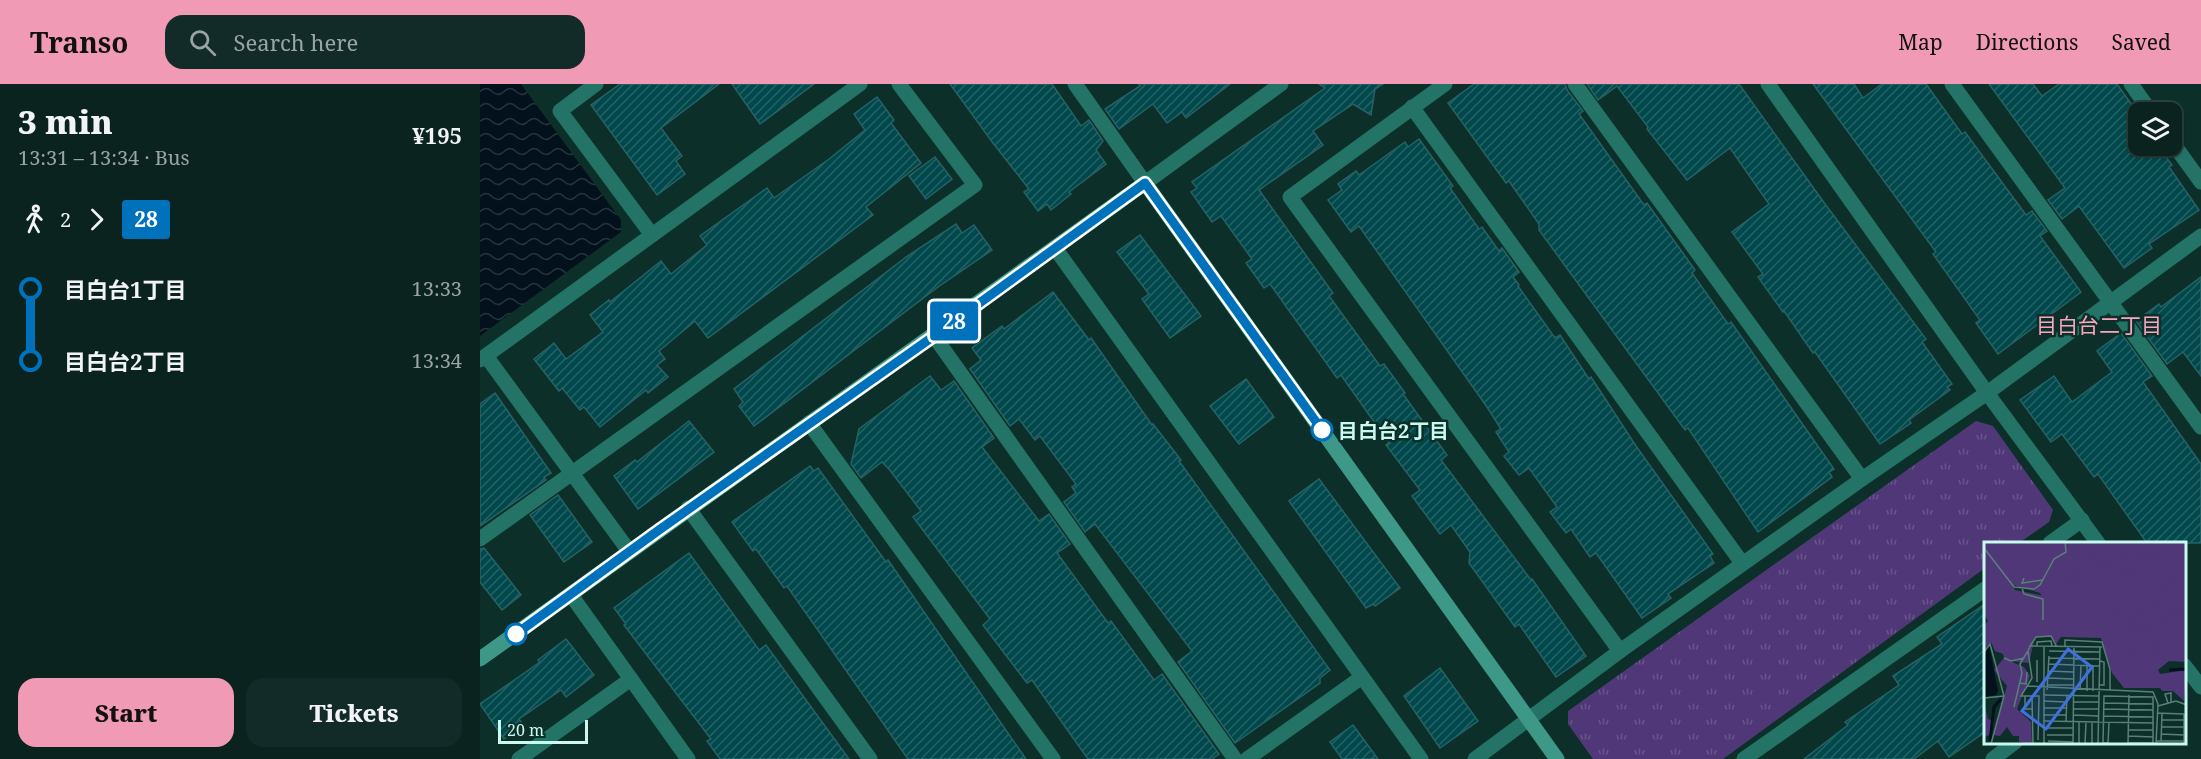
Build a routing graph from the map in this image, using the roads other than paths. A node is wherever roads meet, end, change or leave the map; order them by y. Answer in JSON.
{"nodes":[{"id":1,"x":596,"y":84,"type":"edge"},
{"id":2,"x":860,"y":84,"type":"edge"},
{"id":3,"x":899,"y":84,"type":"edge"},
{"id":4,"x":1074,"y":84,"type":"edge"},
{"id":5,"x":1445,"y":84,"type":"edge"},
{"id":6,"x":1575,"y":84,"type":"edge"},
{"id":7,"x":1768,"y":84,"type":"edge"},
{"id":8,"x":1952,"y":84,"type":"edge"},
{"id":9,"x":2131,"y":84,"type":"edge"},
{"id":10,"x":1278,"y":85,"type":"edge"},
{"id":11,"x":2144,"y":102,"type":"edge"},
{"id":12,"x":1412,"y":107,"type":"junction"},
{"id":13,"x":2182,"y":156,"type":"edge"},
{"id":14,"x":2201,"y":182,"type":"edge"},
{"id":15,"x":1145,"y":183,"type":"junction"},
{"id":16,"x":652,"y":235,"type":"junction"},
{"id":17,"x":2201,"y":236,"type":"edge"},
{"id":18,"x":1055,"y":248,"type":"junction"},
{"id":19,"x":2110,"y":303,"type":"junction"},
{"id":20,"x":934,"y":336,"type":"junction"},
{"id":21,"x":483,"y":358,"type":"edge"},
{"id":22,"x":1987,"y":393,"type":"junction"},
{"id":23,"x":809,"y":423,"type":"junction"},
{"id":24,"x":2201,"y":427,"type":"edge"},
{"id":25,"x":573,"y":473,"type":"junction"},
{"id":26,"x":1862,"y":479,"type":"junction"},
{"id":27,"x":688,"y":508,"type":"junction"},
{"id":28,"x":2082,"y":520,"type":"junction"},
{"id":29,"x":480,"y":540,"type":"edge"},
{"id":30,"x":2051,"y":542,"type":"edge"},
{"id":31,"x":2097,"y":542,"type":"edge"},
{"id":32,"x":629,"y":551,"type":"junction"},
{"id":33,"x":1742,"y":563,"type":"junction"},
{"id":34,"x":1984,"y":590,"type":"edge"},
{"id":35,"x":571,"y":595,"type":"junction"},
{"id":36,"x":1620,"y":651,"type":"junction"},
{"id":37,"x":480,"y":659,"type":"edge"},
{"id":38,"x":2186,"y":667,"type":"edge"},
{"id":39,"x":1362,"y":677,"type":"junction"},
{"id":40,"x":631,"y":679,"type":"junction"},
{"id":41,"x":2201,"y":687,"type":"edge"},
{"id":42,"x":1529,"y":720,"type":"junction"},
{"id":43,"x":2013,"y":744,"type":"edge"},
{"id":44,"x":519,"y":759,"type":"edge"},
{"id":45,"x":688,"y":759,"type":"edge"},
{"id":46,"x":870,"y":759,"type":"edge"},
{"id":47,"x":1053,"y":759,"type":"edge"},
{"id":48,"x":1235,"y":759,"type":"edge"},
{"id":49,"x":1247,"y":759,"type":"edge"},
{"id":50,"x":1421,"y":759,"type":"edge"},
{"id":51,"x":1475,"y":759,"type":"edge"},
{"id":52,"x":1557,"y":759,"type":"edge"},
{"id":53,"x":1744,"y":759,"type":"edge"},
{"id":54,"x":1993,"y":759,"type":"edge"}],
"edges":[{"from":1,"to":16,"type":"street"},
{"from":2,"to":16,"type":"street"},
{"from":3,"to":25,"type":"street"},
{"from":4,"to":15,"type":"street"},
{"from":5,"to":12,"type":"street"},
{"from":6,"to":26,"type":"street"},
{"from":7,"to":22,"type":"street"},
{"from":8,"to":19,"type":"street"},
{"from":9,"to":11,"type":"street"},
{"from":10,"to":15,"type":"street"},
{"from":12,"to":33,"type":"street"},
{"from":12,"to":36,"type":"street"},
{"from":13,"to":14,"type":"street"},
{"from":15,"to":18,"type":"street"},
{"from":15,"to":42,"type":"street"},
{"from":16,"to":21,"type":"street"},
{"from":17,"to":19,"type":"street"},
{"from":18,"to":20,"type":"street"},
{"from":18,"to":39,"type":"street"},
{"from":19,"to":22,"type":"street"},
{"from":19,"to":24,"type":"street"},
{"from":20,"to":23,"type":"street"},
{"from":20,"to":48,"type":"street"},
{"from":21,"to":25,"type":"street"},
{"from":22,"to":26,"type":"street"},
{"from":22,"to":28,"type":"street"},
{"from":23,"to":27,"type":"street"},
{"from":23,"to":47,"type":"street"},
{"from":25,"to":29,"type":"street"},
{"from":25,"to":32,"type":"street"},
{"from":26,"to":33,"type":"street"},
{"from":27,"to":32,"type":"street"},
{"from":27,"to":46,"type":"street"},
{"from":28,"to":30,"type":"street"},
{"from":28,"to":31,"type":"street"},
{"from":32,"to":35,"type":"street"},
{"from":33,"to":36,"type":"street"},
{"from":34,"to":53,"type":"street"},
{"from":35,"to":37,"type":"street"},
{"from":35,"to":40,"type":"street"},
{"from":36,"to":42,"type":"street"},
{"from":38,"to":41,"type":"street"},
{"from":39,"to":49,"type":"street"},
{"from":39,"to":50,"type":"street"},
{"from":40,"to":44,"type":"street"},
{"from":40,"to":45,"type":"street"},
{"from":42,"to":51,"type":"street"},
{"from":42,"to":52,"type":"street"},
{"from":43,"to":54,"type":"street"}]}
